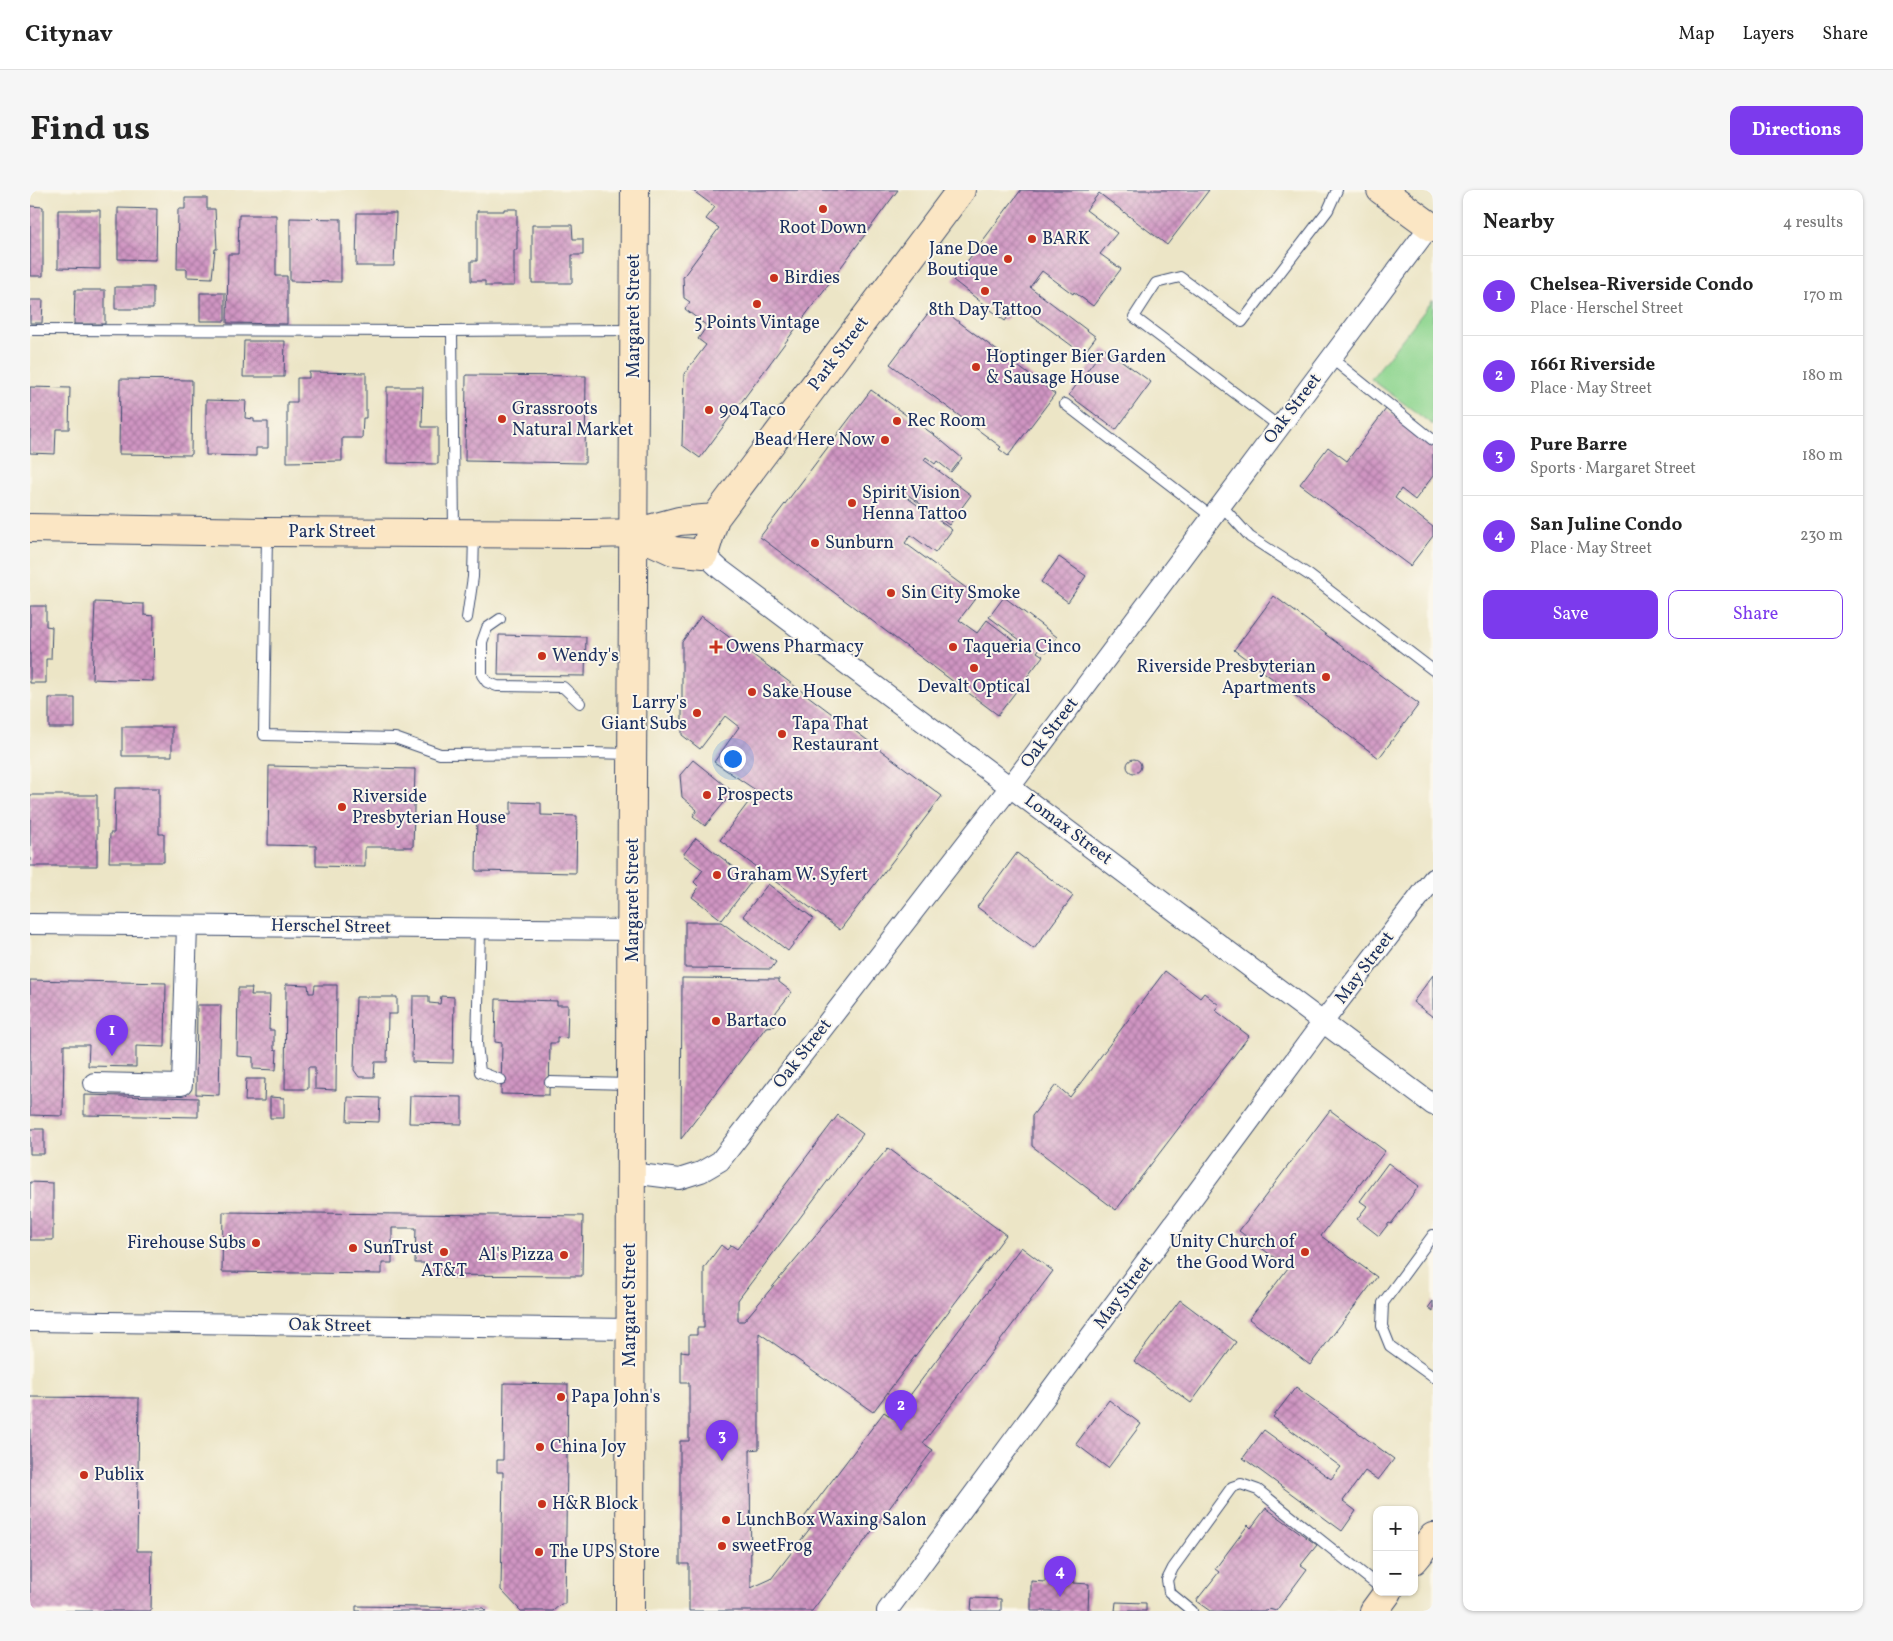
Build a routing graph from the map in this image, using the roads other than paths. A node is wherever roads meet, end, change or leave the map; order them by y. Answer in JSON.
{"nodes":[{"id":1,"x":635,"y":190,"type":"edge"},
{"id":2,"x":962,"y":190,"type":"edge"},
{"id":3,"x":1337,"y":190,"type":"edge"},
{"id":4,"x":1381,"y":190,"type":"edge"},
{"id":5,"x":1432,"y":224,"type":"edge"},
{"id":6,"x":30,"y":330,"type":"edge"},
{"id":7,"x":634,"y":330,"type":"junction"},
{"id":8,"x":452,"y":331,"type":"junction"},
{"id":9,"x":1331,"y":358,"type":"junction"},
{"id":10,"x":1065,"y":404,"type":"dead end"},
{"id":11,"x":1280,"y":427,"type":"junction"},
{"id":12,"x":1433,"y":440,"type":"edge"},
{"id":13,"x":1217,"y":511,"type":"junction"},
{"id":14,"x":715,"y":518,"type":"junction"},
{"id":15,"x":30,"y":528,"type":"edge"},
{"id":16,"x":267,"y":532,"type":"junction"},
{"id":17,"x":464,"y":533,"type":"junction"},
{"id":18,"x":634,"y":533,"type":"junction"},
{"id":19,"x":704,"y":554,"type":"junction"},
{"id":20,"x":467,"y":618,"type":"dead end"},
{"id":21,"x":500,"y":619,"type":"dead end"},
{"id":22,"x":1433,"y":670,"type":"edge"},
{"id":23,"x":580,"y":703,"type":"dead end"},
{"id":24,"x":633,"y":754,"type":"junction"},
{"id":25,"x":1010,"y":787,"type":"junction"},
{"id":26,"x":1433,"y":879,"type":"edge"},
{"id":27,"x":30,"y":924,"type":"edge"},
{"id":28,"x":187,"y":926,"type":"junction"},
{"id":29,"x":480,"y":929,"type":"junction"},
{"id":30,"x":633,"y":930,"type":"junction"},
{"id":31,"x":1323,"y":1022,"type":"junction"},
{"id":32,"x":501,"y":1080,"type":"dead end"},
{"id":33,"x":550,"y":1082,"type":"dead end"},
{"id":34,"x":94,"y":1083,"type":"dead end"},
{"id":35,"x":632,"y":1084,"type":"junction"},
{"id":36,"x":1433,"y":1105,"type":"edge"},
{"id":37,"x":631,"y":1173,"type":"junction"},
{"id":38,"x":1433,"y":1235,"type":"edge"},
{"id":39,"x":30,"y":1321,"type":"edge"},
{"id":40,"x":630,"y":1329,"type":"junction"},
{"id":41,"x":1433,"y":1377,"type":"edge"},
{"id":42,"x":1433,"y":1537,"type":"edge"},
{"id":43,"x":1418,"y":1555,"type":"edge"},
{"id":44,"x":1373,"y":1587,"type":"edge"},
{"id":45,"x":630,"y":1611,"type":"edge"},
{"id":46,"x":888,"y":1611,"type":"edge"},
{"id":47,"x":1192,"y":1611,"type":"edge"}],
"edges":[{"from":1,"to":7,"type":"main road","name":"Margaret Street"},
{"from":2,"to":14,"type":"main road","name":"Park Street"},
{"from":3,"to":11,"type":"lane"},
{"from":4,"to":5,"type":"main road"},
{"from":5,"to":9,"type":"street","name":"Oak Street"},
{"from":6,"to":8,"type":"lane"},
{"from":7,"to":8,"type":"lane"},
{"from":7,"to":18,"type":"main road","name":"Margaret Street"},
{"from":8,"to":17,"type":"lane"},
{"from":9,"to":11,"type":"street","name":"Oak Street"},
{"from":9,"to":12,"type":"lane"},
{"from":10,"to":13,"type":"lane"},
{"from":11,"to":13,"type":"street","name":"Oak Street"},
{"from":13,"to":22,"type":"lane"},
{"from":13,"to":25,"type":"street","name":"Oak Street"},
{"from":14,"to":18,"type":"main road","name":"Park Street"},
{"from":14,"to":19,"type":"main road","name":"Park Street"},
{"from":15,"to":16,"type":"main road","name":"Park Street"},
{"from":16,"to":17,"type":"main road","name":"Park Street"},
{"from":16,"to":24,"type":"lane"},
{"from":17,"to":18,"type":"main road","name":"Park Street"},
{"from":17,"to":20,"type":"lane"},
{"from":18,"to":19,"type":"main road","name":"Park Street"},
{"from":18,"to":24,"type":"main road","name":"Margaret Street"},
{"from":19,"to":25,"type":"street","name":"Lomax Street"},
{"from":21,"to":23,"type":"lane"},
{"from":24,"to":30,"type":"main road","name":"Margaret Street"},
{"from":25,"to":31,"type":"street","name":"Lomax Street"},
{"from":25,"to":37,"type":"street","name":"Oak Street"},
{"from":26,"to":31,"type":"street","name":"May Street"},
{"from":27,"to":28,"type":"street","name":"Herschel Street"},
{"from":28,"to":29,"type":"street","name":"Herschel Street"},
{"from":28,"to":34,"type":"street"},
{"from":29,"to":30,"type":"street","name":"Herschel Street"},
{"from":29,"to":32,"type":"lane"},
{"from":30,"to":35,"type":"main road","name":"Margaret Street"},
{"from":31,"to":36,"type":"street","name":"Lomax Street"},
{"from":31,"to":46,"type":"street","name":"May Street"},
{"from":33,"to":35,"type":"lane"},
{"from":35,"to":37,"type":"main road","name":"Margaret Street"},
{"from":37,"to":40,"type":"main road","name":"Margaret Street"},
{"from":38,"to":41,"type":"lane"},
{"from":39,"to":40,"type":"street","name":"Oak Street"},
{"from":40,"to":45,"type":"main road","name":"Margaret Street"},
{"from":42,"to":43,"type":"main road"},
{"from":44,"to":47,"type":"lane"}]}
